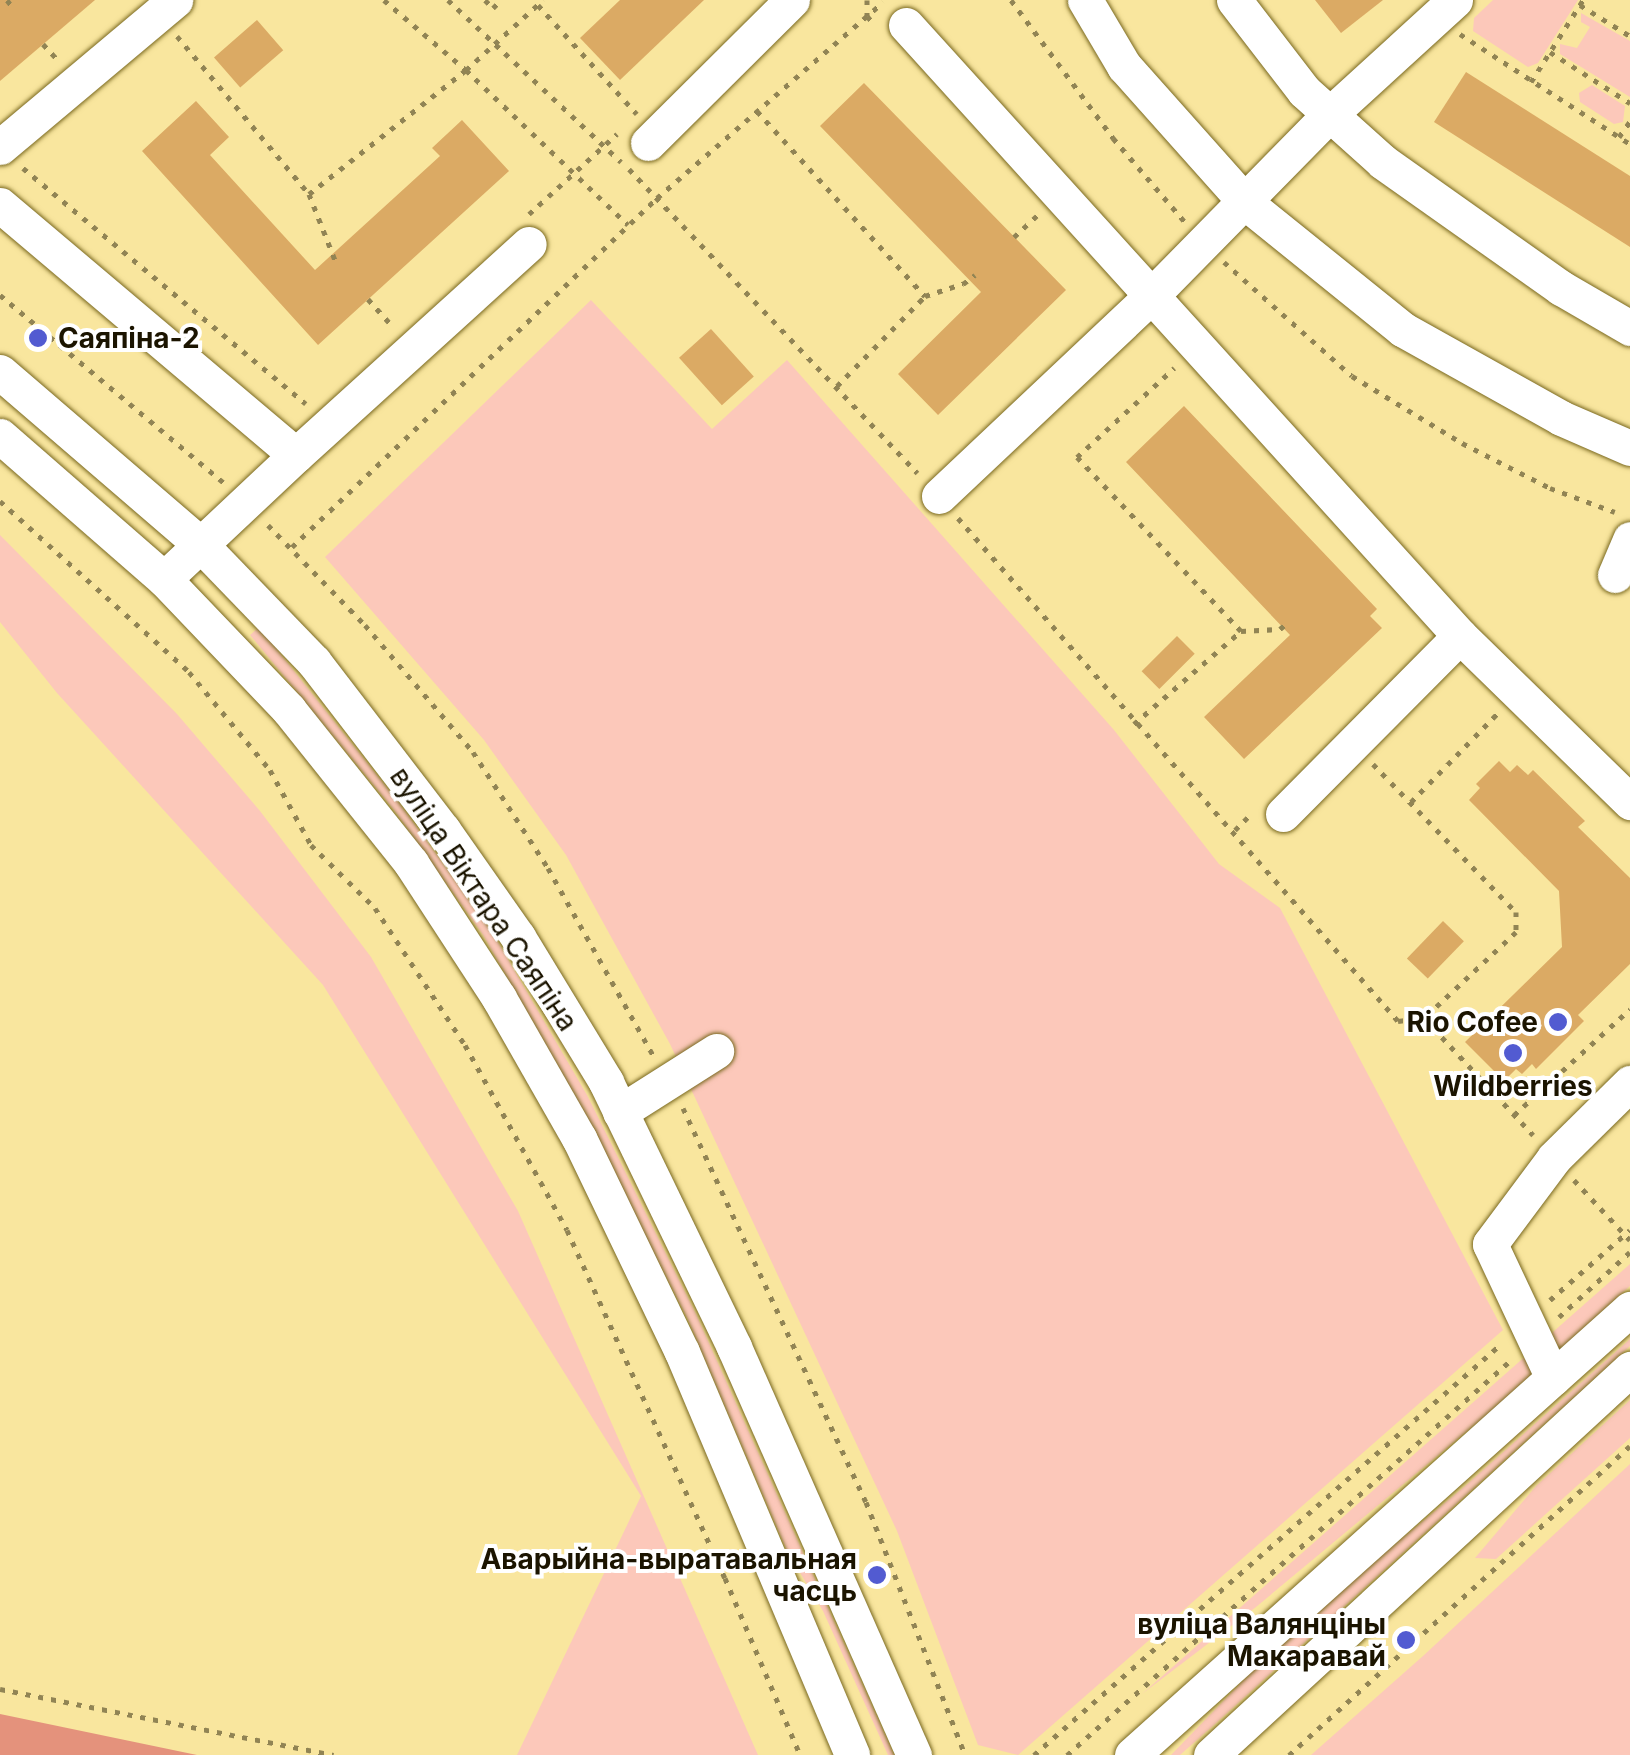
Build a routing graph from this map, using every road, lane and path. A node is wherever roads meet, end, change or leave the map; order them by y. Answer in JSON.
{"nodes":[{"id":1,"x":7,"y":0,"type":"edge"},
{"id":2,"x":384,"y":0,"type":"edge"},
{"id":3,"x":448,"y":0,"type":"edge"},
{"id":4,"x":485,"y":0,"type":"edge"},
{"id":5,"x":501,"y":0,"type":"edge"},
{"id":6,"x":792,"y":0,"type":"edge"},
{"id":7,"x":868,"y":0,"type":"edge"},
{"id":8,"x":1011,"y":0,"type":"edge"},
{"id":9,"x":1085,"y":0,"type":"edge"},
{"id":10,"x":1234,"y":0,"type":"edge"},
{"id":11,"x":541,"y":2,"type":"edge"},
{"id":12,"x":1582,"y":2,"type":"edge"},
{"id":13,"x":166,"y":7,"type":"edge"},
{"id":14,"x":14,"y":9,"type":"dead end"},
{"id":15,"x":896,"y":13,"type":"edge"},
{"id":16,"x":1454,"y":15,"type":"edge"},
{"id":17,"x":867,"y":16,"type":"junction"},
{"id":18,"x":1630,"y":36,"type":"edge"},
{"id":19,"x":497,"y":42,"type":"junction"},
{"id":20,"x":43,"y":44,"type":"dead end"},
{"id":21,"x":1550,"y":52,"type":"junction"},
{"id":22,"x":64,"y":67,"type":"dead end"},
{"id":23,"x":466,"y":70,"type":"junction"},
{"id":24,"x":1531,"y":82,"type":"junction"},
{"id":25,"x":1630,"y":103,"type":"edge"},
{"id":26,"x":757,"y":111,"type":"junction"},
{"id":27,"x":1328,"y":116,"type":"junction"},
{"id":28,"x":1630,"y":121,"type":"edge"},
{"id":29,"x":1620,"y":138,"type":"junction"},
{"id":30,"x":648,"y":143,"type":"dead end"},
{"id":31,"x":1630,"y":144,"type":"edge"},
{"id":32,"x":605,"y":146,"type":"junction"},
{"id":33,"x":7,"y":154,"type":"edge"},
{"id":34,"x":573,"y":174,"type":"junction"},
{"id":35,"x":309,"y":194,"type":"junction"},
{"id":36,"x":657,"y":198,"type":"junction"},
{"id":37,"x":1246,"y":203,"type":"junction"},
{"id":38,"x":0,"y":205,"type":"edge"},
{"id":39,"x":628,"y":225,"type":"junction"},
{"id":40,"x":1052,"y":228,"type":"dead end"},
{"id":41,"x":522,"y":235,"type":"joint"},
{"id":42,"x":1014,"y":238,"type":"dead end"},
{"id":43,"x":1202,"y":242,"type":"junction"},
{"id":44,"x":336,"y":264,"type":"dead end"},
{"id":45,"x":975,"y":275,"type":"dead end"},
{"id":46,"x":926,"y":296,"type":"junction"},
{"id":47,"x":1150,"y":297,"type":"junction"},
{"id":48,"x":368,"y":300,"type":"dead end"},
{"id":49,"x":1630,"y":328,"type":"edge"},
{"id":50,"x":398,"y":332,"type":"dead end"},
{"id":51,"x":1179,"y":364,"type":"dead end"},
{"id":52,"x":0,"y":372,"type":"edge"},
{"id":53,"x":837,"y":386,"type":"junction"},
{"id":54,"x":314,"y":410,"type":"dead end"},
{"id":55,"x":0,"y":436,"type":"edge"},
{"id":56,"x":1630,"y":448,"type":"edge"},
{"id":57,"x":296,"y":455,"type":"junction"},
{"id":58,"x":938,"y":496,"type":"junction"},
{"id":59,"x":0,"y":501,"type":"edge"},
{"id":60,"x":1630,"y":518,"type":"edge"},
{"id":61,"x":1630,"y":538,"type":"edge"},
{"id":62,"x":202,"y":546,"type":"junction"},
{"id":63,"x":291,"y":548,"type":"dead end"},
{"id":64,"x":1616,"y":575,"type":"dead end"},
{"id":65,"x":164,"y":579,"type":"junction"},
{"id":66,"x":1288,"y":622,"type":"dead end"},
{"id":67,"x":1241,"y":631,"type":"junction"},
{"id":68,"x":1460,"y":636,"type":"junction"},
{"id":69,"x":1507,"y":704,"type":"dead end"},
{"id":70,"x":1134,"y":724,"type":"junction"},
{"id":71,"x":1354,"y":745,"type":"junction"},
{"id":72,"x":1411,"y":802,"type":"junction"},
{"id":73,"x":1630,"y":802,"type":"edge"},
{"id":74,"x":1273,"y":808,"type":"joint"},
{"id":75,"x":1235,"y":830,"type":"junction"},
{"id":76,"x":1630,"y":1009,"type":"edge"},
{"id":77,"x":1424,"y":1018,"type":"junction"},
{"id":78,"x":716,"y":1051,"type":"dead end"},
{"id":79,"x":1630,"y":1084,"type":"edge"},
{"id":80,"x":620,"y":1112,"type":"junction"},
{"id":81,"x":1514,"y":1115,"type":"junction"},
{"id":82,"x":1554,"y":1158,"type":"junction"},
{"id":83,"x":1628,"y":1235,"type":"edge"},
{"id":84,"x":1630,"y":1252,"type":"edge"},
{"id":85,"x":1630,"y":1308,"type":"edge"},
{"id":86,"x":1530,"y":1330,"type":"junction"},
{"id":87,"x":1630,"y":1369,"type":"edge"},
{"id":88,"x":1553,"y":1378,"type":"junction"},
{"id":89,"x":1630,"y":1446,"type":"edge"},
{"id":90,"x":0,"y":1689,"type":"edge"},
{"id":91,"x":334,"y":1755,"type":"edge"},
{"id":92,"x":800,"y":1755,"type":"edge"},
{"id":93,"x":852,"y":1755,"type":"edge"},
{"id":94,"x":914,"y":1755,"type":"edge"},
{"id":95,"x":1034,"y":1755,"type":"edge"},
{"id":96,"x":1068,"y":1755,"type":"edge"},
{"id":97,"x":1132,"y":1755,"type":"edge"},
{"id":98,"x":1210,"y":1755,"type":"edge"},
{"id":99,"x":1289,"y":1755,"type":"edge"}],
"edges":[{"from":1,"to":14,"type":"path"},
{"from":2,"to":23,"type":"path"},
{"from":3,"to":19,"type":"path"},
{"from":4,"to":5,"type":"path"},
{"from":6,"to":30,"type":"street"},
{"from":7,"to":17,"type":"path"},
{"from":8,"to":43,"type":"path"},
{"from":9,"to":37,"type":"street"},
{"from":10,"to":27,"type":"street"},
{"from":11,"to":19,"type":"path"},
{"from":11,"to":32,"type":"path"},
{"from":12,"to":18,"type":"path"},
{"from":12,"to":21,"type":"path"},
{"from":13,"to":33,"type":"street"},
{"from":13,"to":35,"type":"path"},
{"from":15,"to":17,"type":"path"},
{"from":15,"to":47,"type":"street"},
{"from":16,"to":24,"type":"path"},
{"from":16,"to":27,"type":"street"},
{"from":17,"to":26,"type":"path"},
{"from":19,"to":23,"type":"path"},
{"from":19,"to":32,"type":"path"},
{"from":20,"to":22,"type":"path"},
{"from":21,"to":24,"type":"path"},
{"from":21,"to":25,"type":"path"},
{"from":23,"to":34,"type":"path"},
{"from":23,"to":35,"type":"path"},
{"from":24,"to":29,"type":"path"},
{"from":26,"to":36,"type":"path"},
{"from":26,"to":46,"type":"path"},
{"from":27,"to":37,"type":"street"},
{"from":27,"to":49,"type":"street"},
{"from":28,"to":29,"type":"path"},
{"from":29,"to":31,"type":"path"},
{"from":32,"to":34,"type":"path"},
{"from":32,"to":36,"type":"path"},
{"from":33,"to":54,"type":"path"},
{"from":34,"to":39,"type":"path"},
{"from":34,"to":41,"type":"path"},
{"from":35,"to":44,"type":"path"},
{"from":36,"to":39,"type":"path"},
{"from":36,"to":53,"type":"path"},
{"from":37,"to":43,"type":"street"},
{"from":37,"to":56,"type":"street"},
{"from":38,"to":57,"type":"street"},
{"from":39,"to":63,"type":"path"},
{"from":40,"to":42,"type":"path"},
{"from":41,"to":57,"type":"street"},
{"from":43,"to":47,"type":"street"},
{"from":43,"to":60,"type":"path"},
{"from":45,"to":46,"type":"path"},
{"from":46,"to":53,"type":"path"},
{"from":47,"to":58,"type":"street"},
{"from":47,"to":68,"type":"street"},
{"from":48,"to":50,"type":"path"},
{"from":51,"to":67,"type":"path"},
{"from":52,"to":62,"type":"street","name":"вуліца Віктара Саяпіна"},
{"from":53,"to":58,"type":"path"},
{"from":55,"to":65,"type":"street","name":"вуліца Віктара Саяпіна"},
{"from":57,"to":62,"type":"street"},
{"from":58,"to":70,"type":"path"},
{"from":59,"to":92,"type":"path"},
{"from":61,"to":64,"type":"street"},
{"from":62,"to":65,"type":"street"},
{"from":62,"to":80,"type":"street","name":"вуліца Віктара Саяпіна"},
{"from":65,"to":93,"type":"street","name":"вуліца Віктара Саяпіна"},
{"from":66,"to":67,"type":"path"},
{"from":67,"to":70,"type":"path"},
{"from":68,"to":71,"type":"street"},
{"from":68,"to":73,"type":"street"},
{"from":69,"to":72,"type":"path"},
{"from":70,"to":75,"type":"path"},
{"from":71,"to":72,"type":"path"},
{"from":71,"to":74,"type":"street"},
{"from":72,"to":77,"type":"path"},
{"from":74,"to":75,"type":"path"},
{"from":75,"to":77,"type":"path"},
{"from":76,"to":81,"type":"path"},
{"from":77,"to":81,"type":"path"},
{"from":78,"to":80,"type":"street"},
{"from":79,"to":82,"type":"street"},
{"from":80,"to":94,"type":"street","name":"вуліца Віктара Саяпіна"},
{"from":81,"to":82,"type":"path"},
{"from":82,"to":83,"type":"path"},
{"from":82,"to":86,"type":"street"},
{"from":83,"to":86,"type":"path"},
{"from":84,"to":86,"type":"path"},
{"from":85,"to":88,"type":"street"},
{"from":86,"to":88,"type":"street"},
{"from":86,"to":95,"type":"path"},
{"from":86,"to":96,"type":"path"},
{"from":87,"to":98,"type":"street"},
{"from":88,"to":97,"type":"street"},
{"from":89,"to":99,"type":"path"},
{"from":90,"to":91,"type":"path"}]}
